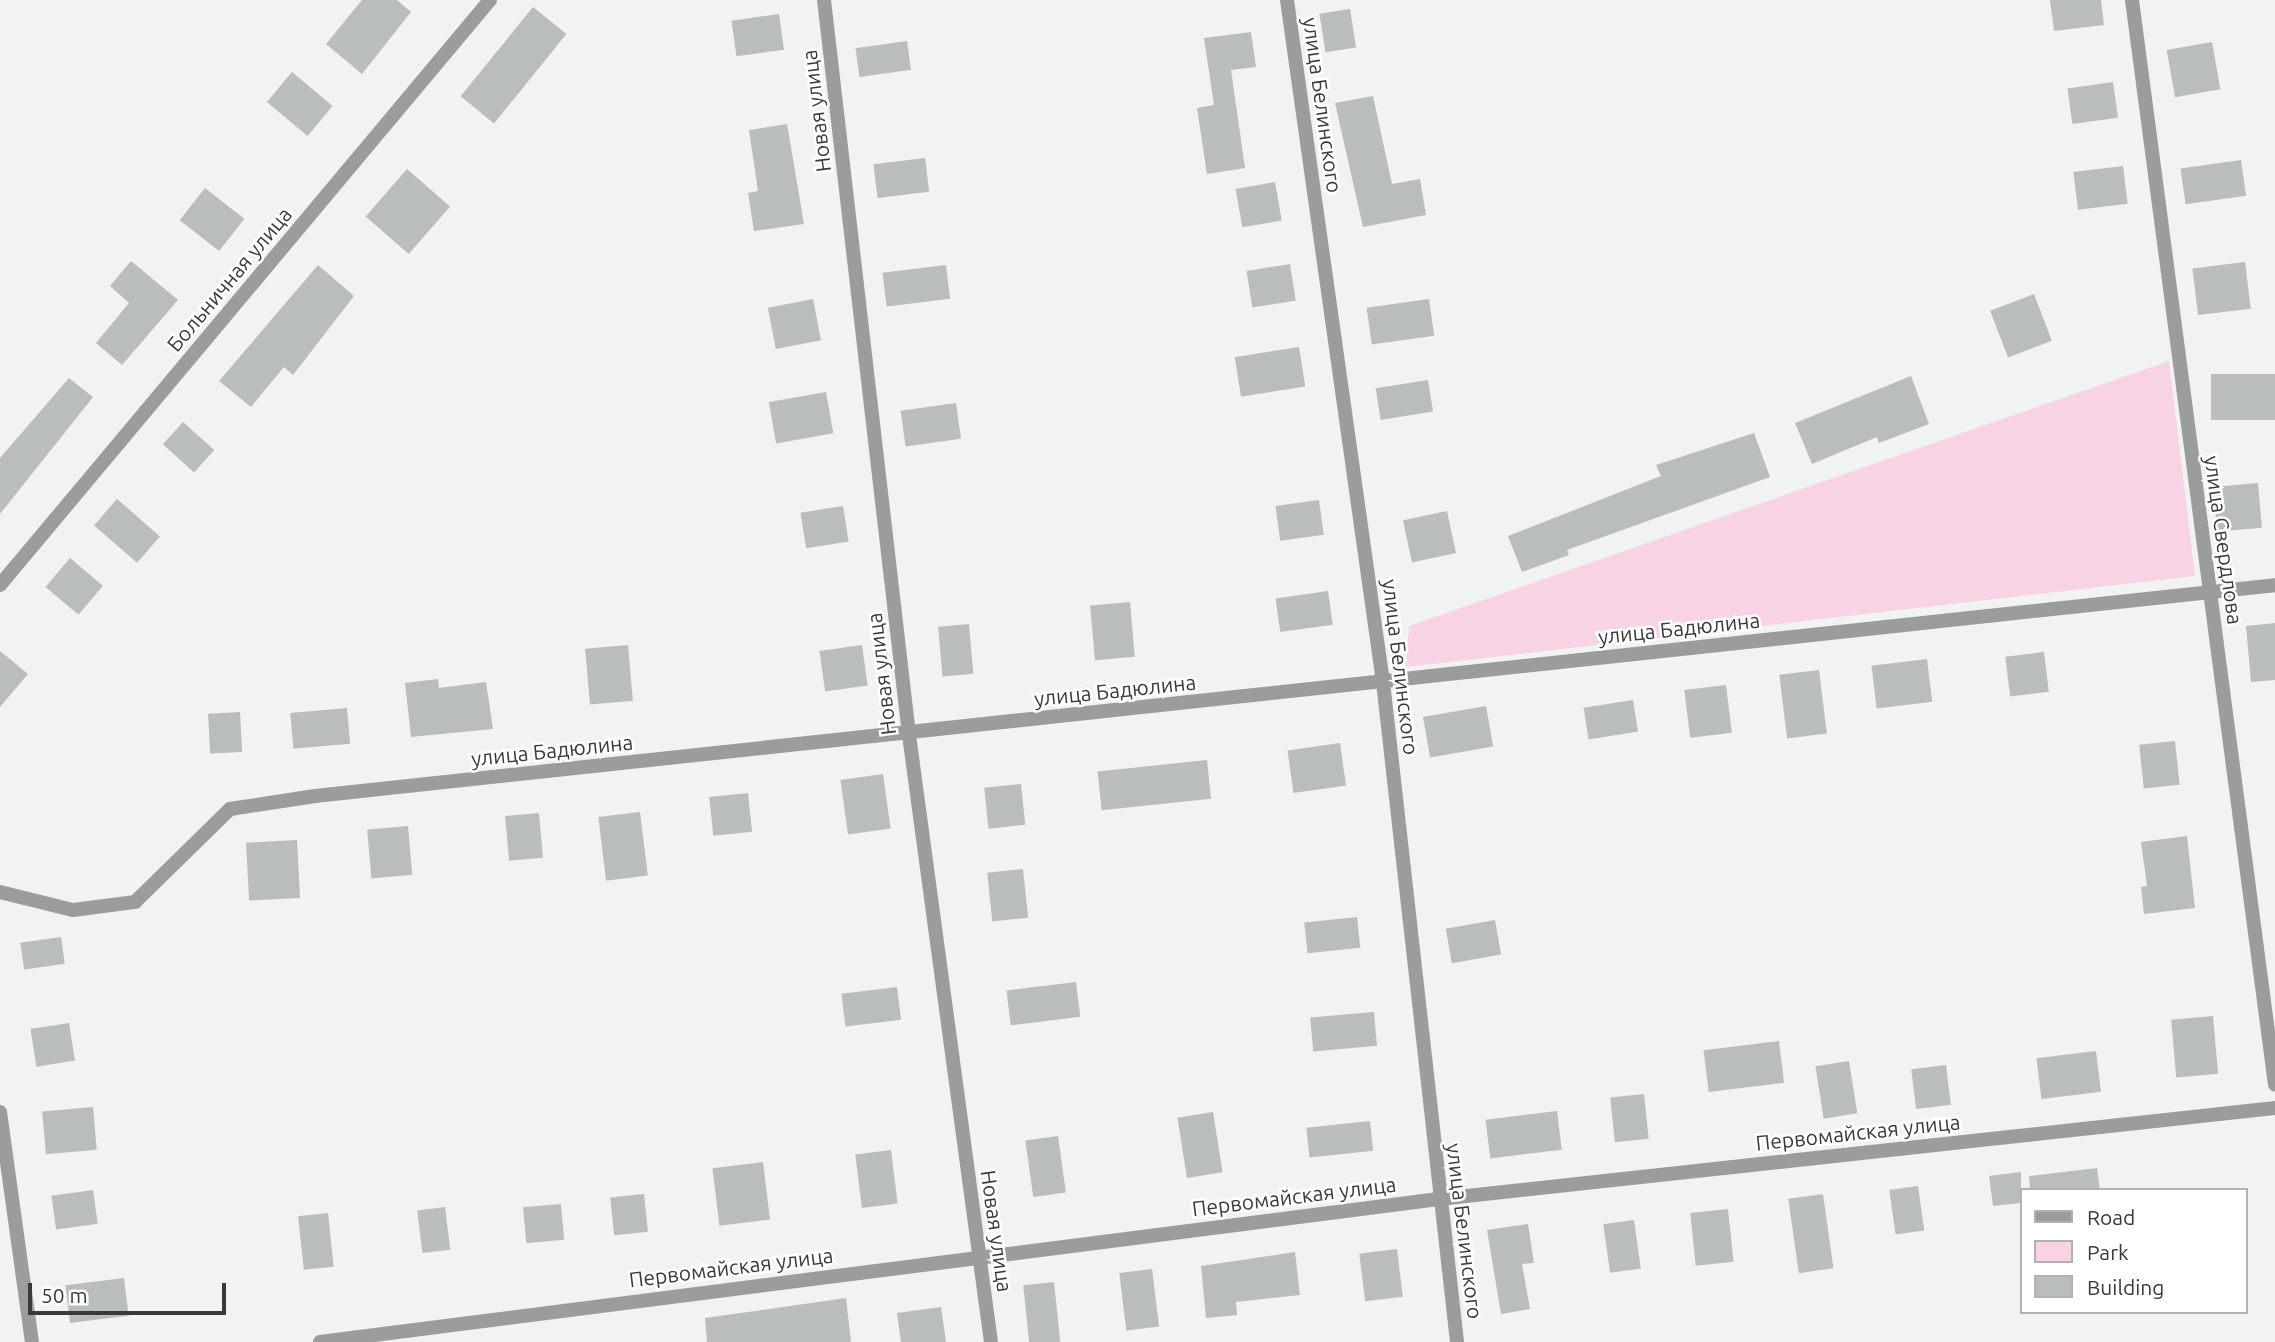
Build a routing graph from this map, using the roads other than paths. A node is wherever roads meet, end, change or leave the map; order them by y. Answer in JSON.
{"nodes":[{"id":1,"x":490,"y":0,"type":"edge"},
{"id":2,"x":824,"y":0,"type":"edge"},
{"id":3,"x":1287,"y":0,"type":"edge"},
{"id":4,"x":2132,"y":0,"type":"edge"},
{"id":5,"x":2,"y":579,"type":"edge"},
{"id":6,"x":2275,"y":585,"type":"edge"},
{"id":7,"x":2210,"y":591,"type":"junction"},
{"id":8,"x":1383,"y":682,"type":"junction"},
{"id":9,"x":909,"y":734,"type":"junction"},
{"id":10,"x":0,"y":892,"type":"edge"},
{"id":11,"x":2275,"y":1085,"type":"edge"},
{"id":12,"x":2275,"y":1108,"type":"edge"},
{"id":13,"x":0,"y":1112,"type":"edge"},
{"id":14,"x":1439,"y":1199,"type":"junction"},
{"id":15,"x":979,"y":1256,"type":"junction"},
{"id":16,"x":32,"y":1342,"type":"edge"},
{"id":17,"x":320,"y":1342,"type":"edge"},
{"id":18,"x":991,"y":1342,"type":"edge"},
{"id":19,"x":1457,"y":1342,"type":"edge"}],
"edges":[{"from":1,"to":5,"type":"street","name":"Больничная улица"},
{"from":2,"to":9,"type":"street","name":"Новая улица"},
{"from":3,"to":8,"type":"street","name":"улица Белинского"},
{"from":4,"to":7,"type":"street","name":"улица Свердлова"},
{"from":6,"to":7,"type":"street","name":"улица Бадюлина"},
{"from":7,"to":8,"type":"street","name":"улица Бадюлина"},
{"from":7,"to":11,"type":"street","name":"улица Свердлова"},
{"from":8,"to":9,"type":"street","name":"улица Бадюлина"},
{"from":8,"to":14,"type":"street","name":"улица Белинского"},
{"from":9,"to":10,"type":"street","name":"улица Бадюлина"},
{"from":9,"to":15,"type":"street","name":"Новая улица"},
{"from":12,"to":14,"type":"street","name":"Первомайская улица"},
{"from":13,"to":16,"type":"street"},
{"from":14,"to":15,"type":"street","name":"Первомайская улица"},
{"from":14,"to":19,"type":"street","name":"улица Белинского"},
{"from":15,"to":17,"type":"street","name":"Первомайская улица"},
{"from":15,"to":18,"type":"street","name":"Новая улица"}]}
